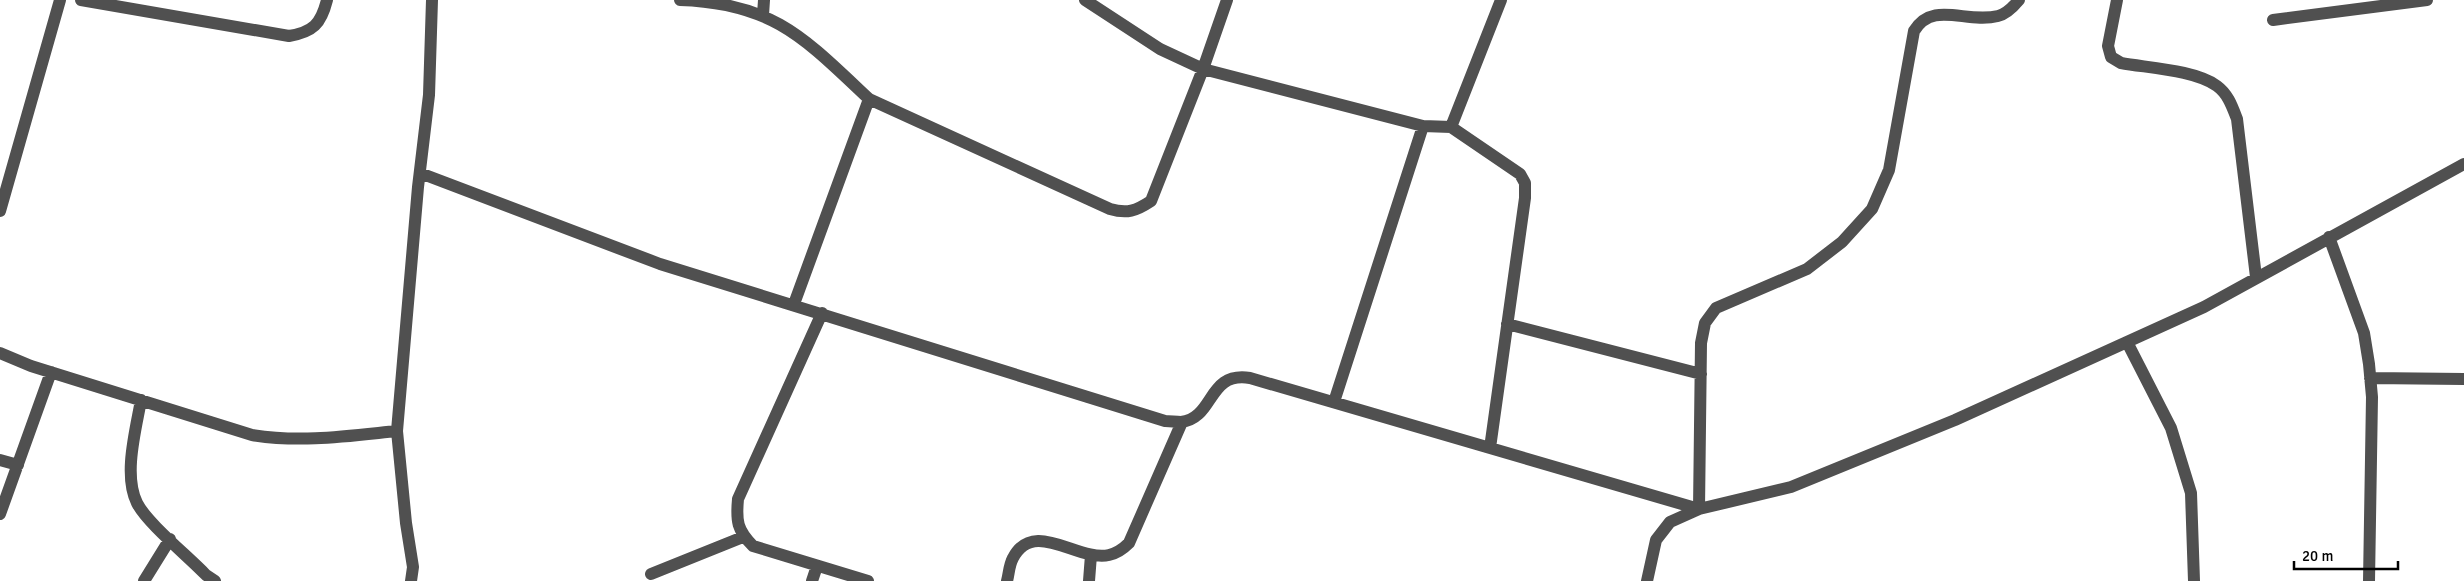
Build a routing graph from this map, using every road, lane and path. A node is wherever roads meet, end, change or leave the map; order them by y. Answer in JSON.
{"nodes":[{"id":1,"x":60,"y":0,"type":"edge"},
{"id":2,"x":81,"y":0,"type":"edge"},
{"id":3,"x":327,"y":0,"type":"edge"},
{"id":4,"x":432,"y":0,"type":"edge"},
{"id":5,"x":680,"y":0,"type":"edge"},
{"id":6,"x":764,"y":0,"type":"edge"},
{"id":7,"x":1085,"y":0,"type":"edge"},
{"id":8,"x":1227,"y":0,"type":"edge"},
{"id":9,"x":1501,"y":0,"type":"edge"},
{"id":10,"x":2020,"y":0,"type":"edge"},
{"id":11,"x":2117,"y":0,"type":"edge"},
{"id":12,"x":2427,"y":0,"type":"edge"},
{"id":13,"x":763,"y":15,"type":"junction"},
{"id":14,"x":2273,"y":20,"type":"dead end"},
{"id":15,"x":1203,"y":69,"type":"junction"},
{"id":16,"x":869,"y":99,"type":"junction"},
{"id":17,"x":1422,"y":126,"type":"junction"},
{"id":18,"x":1451,"y":127,"type":"junction"},
{"id":19,"x":2464,"y":164,"type":"edge"},
{"id":20,"x":420,"y":174,"type":"junction"},
{"id":21,"x":0,"y":211,"type":"edge"},
{"id":22,"x":2330,"y":237,"type":"junction"},
{"id":23,"x":2256,"y":277,"type":"junction"},
{"id":24,"x":794,"y":304,"type":"junction"},
{"id":25,"x":822,"y":313,"type":"junction"},
{"id":26,"x":1508,"y":324,"type":"junction"},
{"id":27,"x":2127,"y":342,"type":"junction"},
{"id":28,"x":0,"y":353,"type":"edge"},
{"id":29,"x":51,"y":372,"type":"junction"},
{"id":30,"x":1701,"y":374,"type":"junction"},
{"id":31,"x":2370,"y":378,"type":"junction"},
{"id":32,"x":2464,"y":379,"type":"edge"},
{"id":33,"x":141,"y":400,"type":"junction"},
{"id":34,"x":1334,"y":402,"type":"junction"},
{"id":35,"x":1182,"y":422,"type":"junction"},
{"id":36,"x":397,"y":431,"type":"junction"},
{"id":37,"x":1490,"y":448,"type":"junction"},
{"id":38,"x":0,"y":460,"type":"edge"},
{"id":39,"x":18,"y":465,"type":"junction"},
{"id":40,"x":1699,"y":509,"type":"junction"},
{"id":41,"x":0,"y":514,"type":"edge"},
{"id":42,"x":744,"y":537,"type":"junction"},
{"id":43,"x":170,"y":539,"type":"junction"},
{"id":44,"x":1091,"y":555,"type":"junction"},
{"id":45,"x":817,"y":566,"type":"junction"},
{"id":46,"x":650,"y":574,"type":"dead end"},
{"id":47,"x":144,"y":581,"type":"edge"},
{"id":48,"x":215,"y":581,"type":"edge"},
{"id":49,"x":411,"y":581,"type":"edge"},
{"id":50,"x":812,"y":581,"type":"edge"},
{"id":51,"x":868,"y":581,"type":"edge"},
{"id":52,"x":1007,"y":581,"type":"edge"},
{"id":53,"x":1089,"y":581,"type":"edge"},
{"id":54,"x":1647,"y":581,"type":"edge"},
{"id":55,"x":2194,"y":581,"type":"edge"},
{"id":56,"x":2369,"y":581,"type":"edge"}],
"edges":[{"from":1,"to":21,"type":"street"},
{"from":2,"to":3,"type":"street"},
{"from":4,"to":20,"type":"street"},
{"from":5,"to":13,"type":"street"},
{"from":6,"to":13,"type":"street"},
{"from":7,"to":15,"type":"street"},
{"from":8,"to":15,"type":"street"},
{"from":9,"to":18,"type":"street"},
{"from":10,"to":30,"type":"street"},
{"from":11,"to":23,"type":"street"},
{"from":12,"to":14,"type":"street"},
{"from":13,"to":16,"type":"street"},
{"from":15,"to":16,"type":"street"},
{"from":15,"to":17,"type":"street"},
{"from":16,"to":24,"type":"street"},
{"from":17,"to":18,"type":"street"},
{"from":17,"to":34,"type":"street"},
{"from":18,"to":26,"type":"street"},
{"from":19,"to":22,"type":"street"},
{"from":20,"to":24,"type":"street"},
{"from":20,"to":36,"type":"street"},
{"from":22,"to":23,"type":"street"},
{"from":22,"to":31,"type":"street"},
{"from":23,"to":27,"type":"street"},
{"from":24,"to":25,"type":"street"},
{"from":25,"to":35,"type":"street"},
{"from":25,"to":42,"type":"street"},
{"from":26,"to":30,"type":"street"},
{"from":26,"to":37,"type":"street"},
{"from":27,"to":40,"type":"street"},
{"from":27,"to":55,"type":"street"},
{"from":28,"to":29,"type":"street"},
{"from":29,"to":33,"type":"street"},
{"from":29,"to":39,"type":"street"},
{"from":30,"to":40,"type":"street"},
{"from":31,"to":32,"type":"street"},
{"from":31,"to":56,"type":"street"},
{"from":33,"to":36,"type":"street"},
{"from":33,"to":43,"type":"street"},
{"from":34,"to":35,"type":"street"},
{"from":34,"to":37,"type":"street"},
{"from":35,"to":44,"type":"street"},
{"from":36,"to":49,"type":"street"},
{"from":37,"to":40,"type":"street"},
{"from":38,"to":39,"type":"street"},
{"from":39,"to":41,"type":"street"},
{"from":40,"to":54,"type":"street"},
{"from":42,"to":45,"type":"street"},
{"from":42,"to":46,"type":"street"},
{"from":43,"to":47,"type":"street"},
{"from":43,"to":48,"type":"street"},
{"from":44,"to":52,"type":"street"},
{"from":44,"to":53,"type":"street"},
{"from":45,"to":50,"type":"street"},
{"from":45,"to":51,"type":"street"}]}
